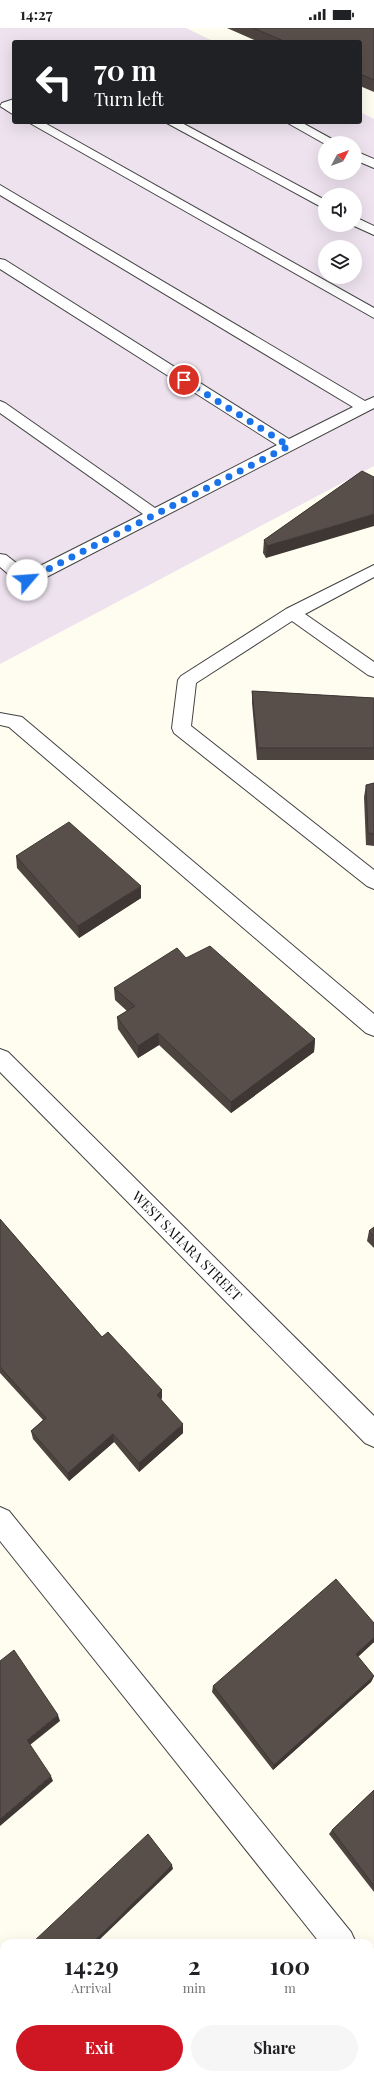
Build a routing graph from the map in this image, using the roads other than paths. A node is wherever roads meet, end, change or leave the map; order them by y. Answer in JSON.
{"nodes":[{"id":1,"x":38,"y":124,"type":"edge"},
{"id":2,"x":175,"y":124,"type":"edge"},
{"id":3,"x":296,"y":124,"type":"edge"},
{"id":4,"x":319,"y":136,"type":"edge"},
{"id":5,"x":362,"y":158,"type":"edge"},
{"id":6,"x":374,"y":164,"type":"edge"},
{"id":7,"x":0,"y":189,"type":"edge"},
{"id":8,"x":318,"y":201,"type":"edge"},
{"id":9,"x":362,"y":225,"type":"edge"},
{"id":10,"x":374,"y":231,"type":"edge"},
{"id":11,"x":0,"y":264,"type":"edge"},
{"id":12,"x":374,"y":314,"type":"edge"},
{"id":13,"x":370,"y":405,"type":"edge"},
{"id":14,"x":0,"y":406,"type":"edge"},
{"id":15,"x":289,"y":446,"type":"junction"},
{"id":16,"x":154,"y":515,"type":"junction"},
{"id":17,"x":0,"y":558,"type":"edge"},
{"id":18,"x":374,"y":570,"type":"edge"},
{"id":19,"x":292,"y":614,"type":"junction"},
{"id":20,"x":374,"y":671,"type":"edge"},
{"id":21,"x":0,"y":718,"type":"edge"},
{"id":22,"x":374,"y":882,"type":"edge"},
{"id":23,"x":374,"y":1027,"type":"edge"},
{"id":24,"x":0,"y":1058,"type":"edge"},
{"id":25,"x":374,"y":1434,"type":"edge"},
{"id":26,"x":0,"y":1520,"type":"edge"},
{"id":27,"x":337,"y":1939,"type":"edge"}],
"edges":[{"from":1,"to":12,"type":"street"},
{"from":2,"to":8,"type":"street"},
{"from":3,"to":4,"type":"street"},
{"from":5,"to":6,"type":"street"},
{"from":7,"to":13,"type":"street"},
{"from":9,"to":10,"type":"street"},
{"from":11,"to":15,"type":"street"},
{"from":13,"to":15,"type":"street"},
{"from":14,"to":16,"type":"street"},
{"from":15,"to":16,"type":"street"},
{"from":16,"to":17,"type":"street"},
{"from":18,"to":19,"type":"street"},
{"from":19,"to":20,"type":"street"},
{"from":19,"to":22,"type":"street"},
{"from":21,"to":23,"type":"street"},
{"from":24,"to":25,"type":"street","name":"WEST SAHARA STREET"},
{"from":26,"to":27,"type":"street"}]}
